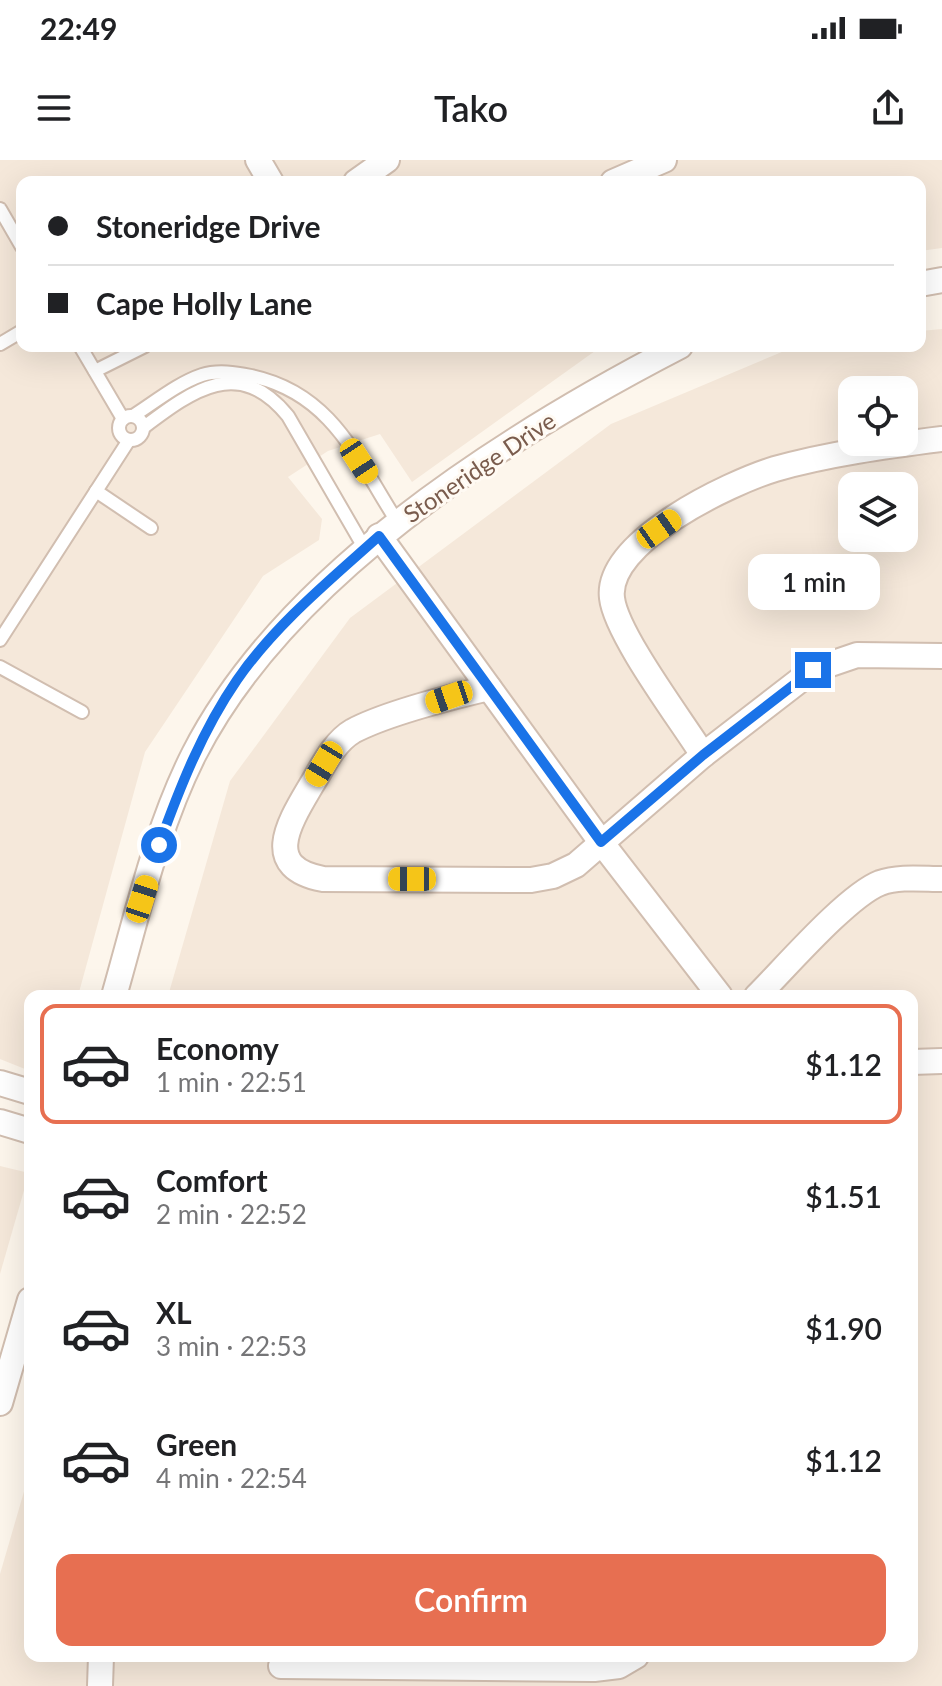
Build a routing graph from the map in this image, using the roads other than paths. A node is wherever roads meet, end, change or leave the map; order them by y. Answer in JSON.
{"nodes":[{"id":1,"x":387,"y":160,"type":"edge"},
{"id":2,"x":664,"y":160,"type":"edge"},
{"id":3,"x":364,"y":176,"type":"edge"},
{"id":4,"x":627,"y":176,"type":"edge"},
{"id":5,"x":0,"y":209,"type":"edge"},
{"id":6,"x":16,"y":237,"type":"edge"},
{"id":7,"x":84,"y":352,"type":"edge"},
{"id":8,"x":133,"y":352,"type":"edge"},
{"id":9,"x":668,"y":352,"type":"edge"},
{"id":10,"x":95,"y":371,"type":"junction"},
{"id":11,"x":128,"y":417,"type":"junction"},
{"id":12,"x":144,"y":427,"type":"junction"},
{"id":13,"x":942,"y":439,"type":"edge"},
{"id":14,"x":129,"y":440,"type":"junction"},
{"id":15,"x":96,"y":491,"type":"junction"},
{"id":16,"x":151,"y":528,"type":"dead end"},
{"id":17,"x":381,"y":536,"type":"junction"},
{"id":18,"x":0,"y":640,"type":"edge"},
{"id":19,"x":942,"y":656,"type":"edge"},
{"id":20,"x":472,"y":665,"type":"junction"},
{"id":21,"x":0,"y":667,"type":"edge"},
{"id":22,"x":489,"y":688,"type":"junction"},
{"id":23,"x":449,"y":697,"type":"junction"},
{"id":24,"x":82,"y":712,"type":"dead end"},
{"id":25,"x":703,"y":755,"type":"junction"},
{"id":26,"x":601,"y":842,"type":"junction"},
{"id":27,"x":942,"y":879,"type":"edge"},
{"id":28,"x":116,"y":990,"type":"edge"},
{"id":29,"x":715,"y":990,"type":"edge"},
{"id":30,"x":763,"y":990,"type":"edge"},
{"id":31,"x":942,"y":1061,"type":"edge"},
{"id":32,"x":918,"y":1062,"type":"edge"},
{"id":33,"x":0,"y":1083,"type":"edge"},
{"id":34,"x":24,"y":1090,"type":"edge"},
{"id":35,"x":0,"y":1122,"type":"edge"},
{"id":36,"x":24,"y":1129,"type":"edge"},
{"id":37,"x":24,"y":1321,"type":"edge"},
{"id":38,"x":0,"y":1403,"type":"edge"},
{"id":39,"x":101,"y":1662,"type":"edge"},
{"id":40,"x":626,"y":1662,"type":"edge"},
{"id":41,"x":281,"y":1669,"type":"edge"},
{"id":42,"x":100,"y":1686,"type":"edge"}],
"edges":[{"from":1,"to":3,"type":"street"},
{"from":2,"to":4,"type":"street"},
{"from":5,"to":6,"type":"lane"},
{"from":7,"to":10,"type":"lane"},
{"from":8,"to":10,"type":"lane"},
{"from":9,"to":17,"type":"street","name":"Stoneridge Drive"},
{"from":10,"to":11,"type":"lane"},
{"from":11,"to":12,"type":"lane"},
{"from":11,"to":14,"type":"lane"},
{"from":11,"to":17,"type":"lane"},
{"from":12,"to":14,"type":"lane"},
{"from":12,"to":17,"type":"lane"},
{"from":13,"to":25,"type":"street"},
{"from":14,"to":15,"type":"lane"},
{"from":15,"to":16,"type":"lane"},
{"from":15,"to":18,"type":"lane"},
{"from":17,"to":20,"type":"street"},
{"from":17,"to":28,"type":"street","name":"Stoneridge Drive"},
{"from":19,"to":25,"type":"street"},
{"from":20,"to":22,"type":"street"},
{"from":20,"to":23,"type":"street"},
{"from":21,"to":24,"type":"lane"},
{"from":22,"to":23,"type":"street"},
{"from":22,"to":26,"type":"street"},
{"from":23,"to":26,"type":"street"},
{"from":25,"to":26,"type":"street"},
{"from":26,"to":29,"type":"street"},
{"from":27,"to":30,"type":"street"},
{"from":31,"to":32,"type":"street"},
{"from":33,"to":34,"type":"street"},
{"from":35,"to":36,"type":"street"},
{"from":37,"to":38,"type":"street"},
{"from":39,"to":42,"type":"street"},
{"from":40,"to":41,"type":"street"}]}
